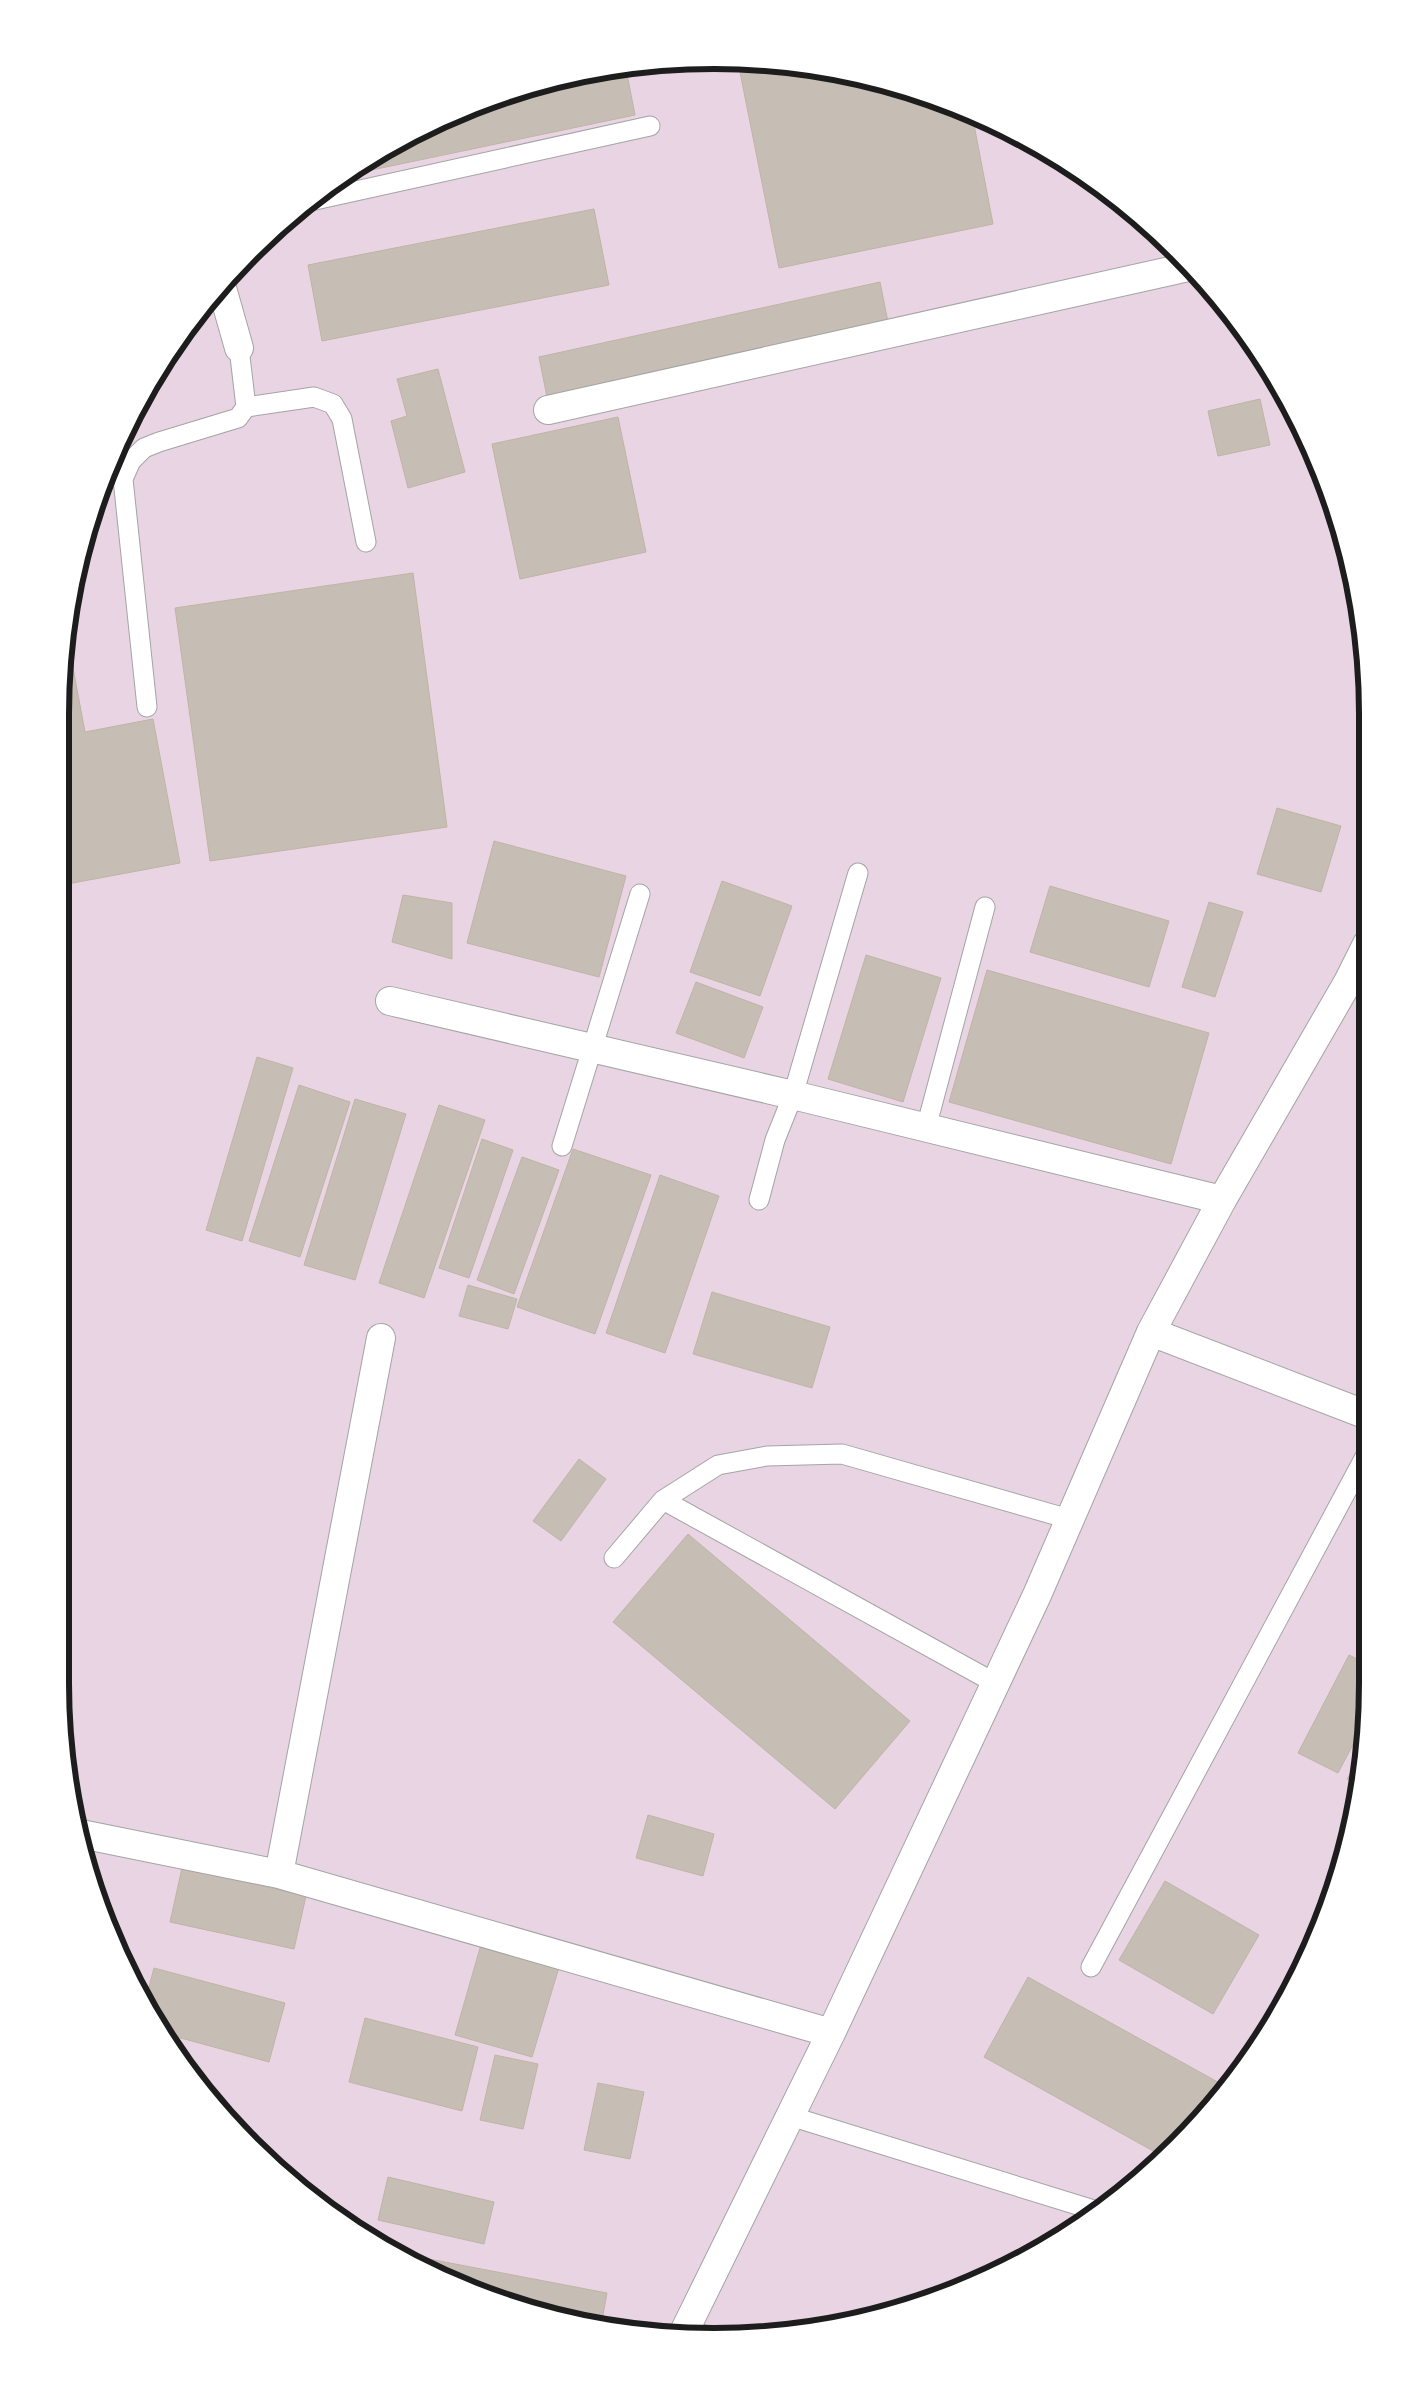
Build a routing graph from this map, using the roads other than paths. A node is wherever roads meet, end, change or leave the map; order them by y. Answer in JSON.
{"nodes":[{"id":1,"x":650,"y":126,"type":"dead end"},
{"id":2,"x":328,"y":197,"type":"edge"},
{"id":3,"x":1180,"y":269,"type":"edge"},
{"id":4,"x":222,"y":298,"type":"edge"},
{"id":5,"x":238,"y":348,"type":"joint"},
{"id":6,"x":246,"y":407,"type":"junction"},
{"id":7,"x":548,"y":410,"type":"dead end"},
{"id":8,"x":366,"y":542,"type":"dead end"},
{"id":9,"x":147,"y":707,"type":"dead end"},
{"id":10,"x":858,"y":873,"type":"dead end"},
{"id":11,"x":640,"y":894,"type":"dead end"},
{"id":12,"x":985,"y":907,"type":"dead end"},
{"id":13,"x":1359,"y":960,"type":"edge"},
{"id":14,"x":390,"y":1002,"type":"dead end"},
{"id":15,"x":592,"y":1048,"type":"junction"},
{"id":16,"x":793,"y":1095,"type":"junction"},
{"id":17,"x":926,"y":1128,"type":"junction"},
{"id":18,"x":562,"y":1146,"type":"dead end"},
{"id":19,"x":759,"y":1200,"type":"dead end"},
{"id":20,"x":1222,"y":1200,"type":"junction"},
{"id":21,"x":1151,"y":1332,"type":"junction"},
{"id":22,"x":381,"y":1338,"type":"dead end"},
{"id":23,"x":1359,"y":1411,"type":"edge"},
{"id":24,"x":1359,"y":1468,"type":"edge"},
{"id":25,"x":663,"y":1500,"type":"junction"},
{"id":26,"x":1069,"y":1519,"type":"junction"},
{"id":27,"x":614,"y":1558,"type":"dead end"},
{"id":28,"x":995,"y":1683,"type":"junction"},
{"id":29,"x":87,"y":1835,"type":"edge"},
{"id":30,"x":279,"y":1874,"type":"junction"},
{"id":31,"x":1091,"y":1966,"type":"dead end"},
{"id":32,"x":831,"y":2033,"type":"junction"},
{"id":33,"x":790,"y":2116,"type":"junction"},
{"id":34,"x":1088,"y":2208,"type":"edge"},
{"id":35,"x":695,"y":2328,"type":"edge"}],
"edges":[{"from":1,"to":2,"type":"lane"},
{"from":3,"to":7,"type":"street"},
{"from":4,"to":5,"type":"street"},
{"from":5,"to":6,"type":"lane"},
{"from":6,"to":8,"type":"lane"},
{"from":6,"to":9,"type":"lane"},
{"from":10,"to":16,"type":"lane"},
{"from":11,"to":15,"type":"lane"},
{"from":12,"to":17,"type":"lane"},
{"from":13,"to":20,"type":"street"},
{"from":14,"to":15,"type":"street"},
{"from":15,"to":16,"type":"street"},
{"from":15,"to":18,"type":"lane"},
{"from":16,"to":17,"type":"street"},
{"from":16,"to":19,"type":"lane"},
{"from":17,"to":20,"type":"street"},
{"from":20,"to":21,"type":"street"},
{"from":21,"to":23,"type":"street"},
{"from":21,"to":26,"type":"street"},
{"from":22,"to":30,"type":"street"},
{"from":24,"to":31,"type":"lane"},
{"from":25,"to":26,"type":"lane"},
{"from":25,"to":27,"type":"lane"},
{"from":25,"to":28,"type":"lane"},
{"from":26,"to":28,"type":"street"},
{"from":28,"to":32,"type":"street"},
{"from":29,"to":30,"type":"street"},
{"from":30,"to":32,"type":"street"},
{"from":32,"to":33,"type":"street"},
{"from":33,"to":34,"type":"lane"},
{"from":33,"to":35,"type":"street"}]}
